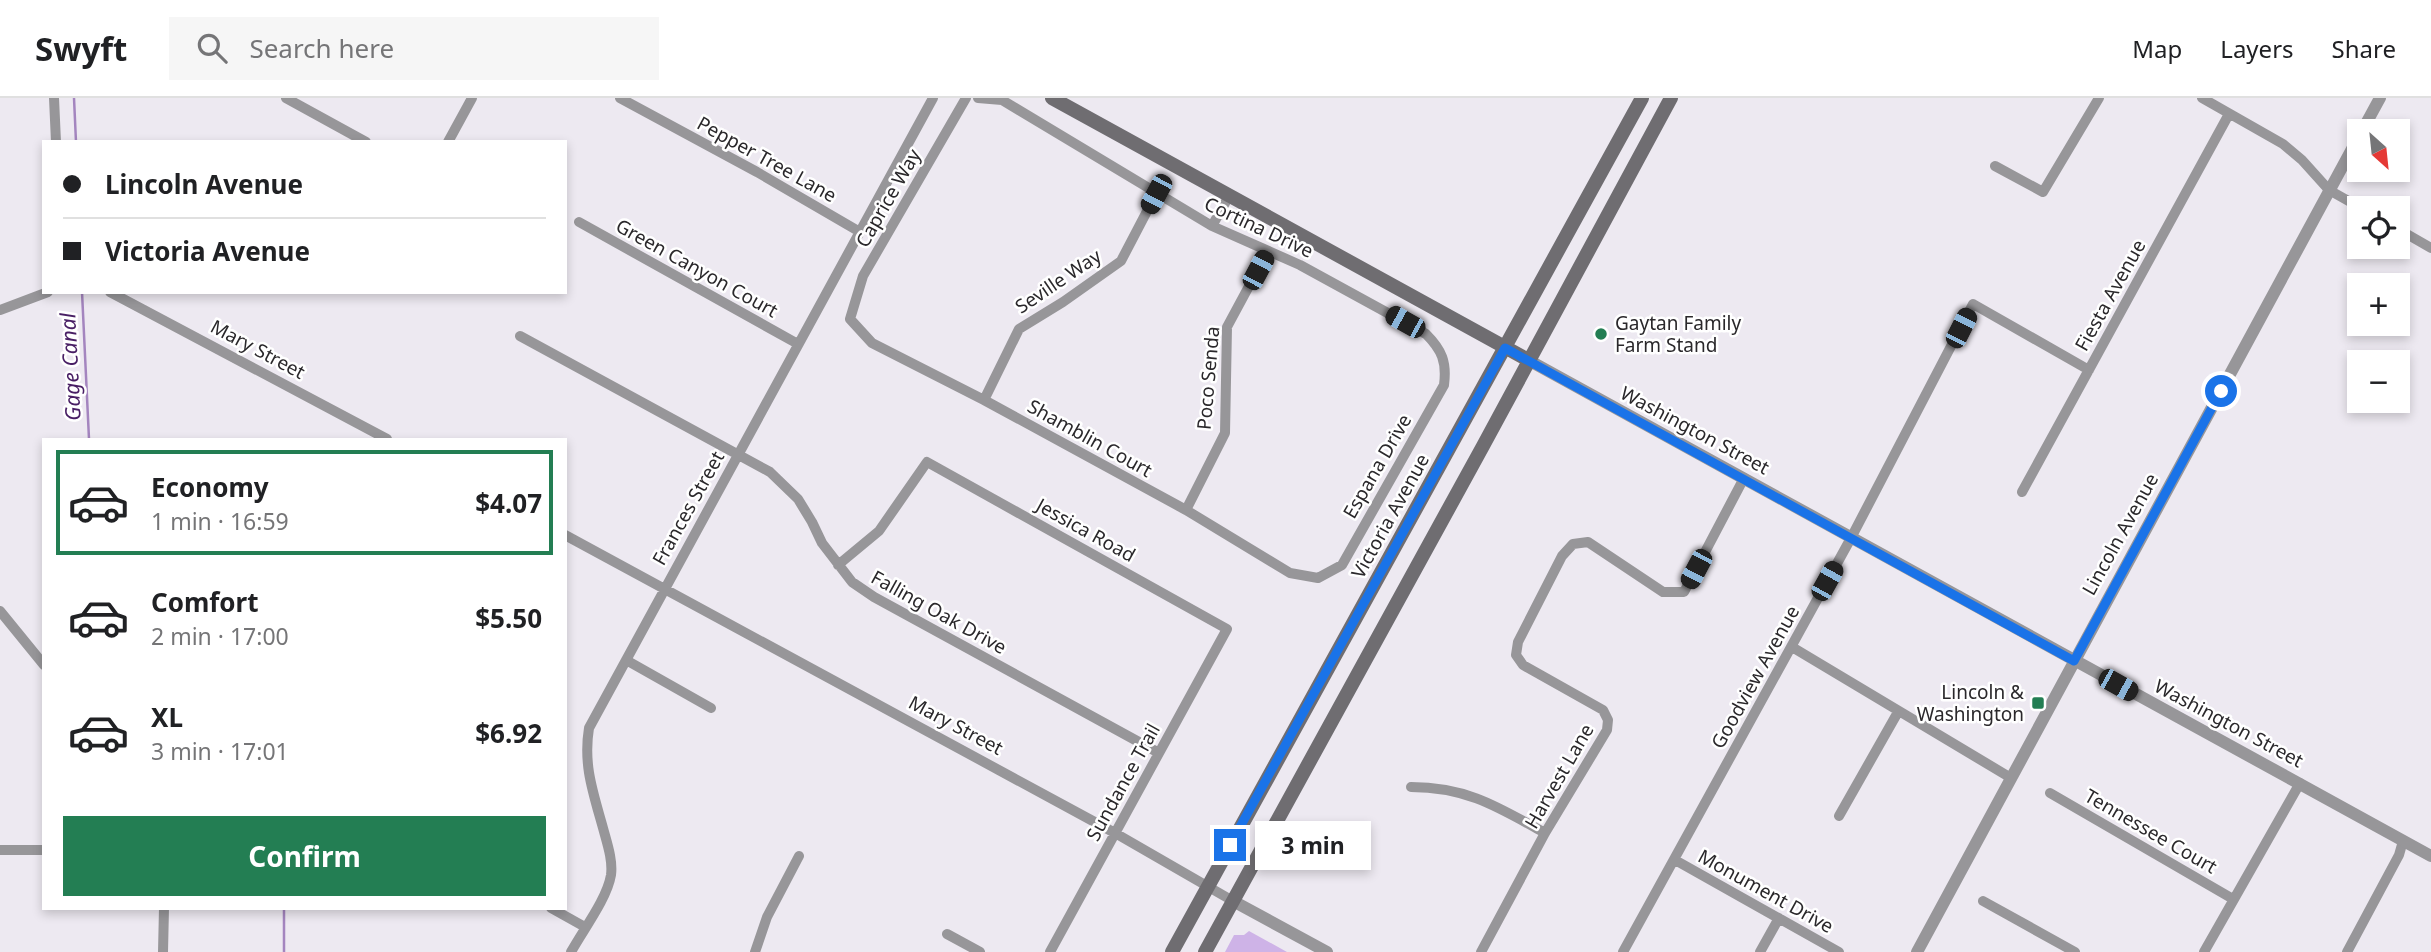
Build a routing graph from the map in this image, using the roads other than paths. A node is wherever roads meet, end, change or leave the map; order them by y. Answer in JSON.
{"nodes":[{"id":1,"x":54,"y":98,"type":"edge"},
{"id":2,"x":286,"y":98,"type":"edge"},
{"id":3,"x":472,"y":98,"type":"edge"},
{"id":4,"x":933,"y":98,"type":"edge"},
{"id":5,"x":966,"y":98,"type":"edge"},
{"id":6,"x":978,"y":98,"type":"edge"},
{"id":7,"x":1052,"y":98,"type":"edge"},
{"id":8,"x":1642,"y":98,"type":"edge"},
{"id":9,"x":1671,"y":98,"type":"edge"},
{"id":10,"x":2098,"y":98,"type":"edge"},
{"id":11,"x":2202,"y":98,"type":"edge"},
{"id":12,"x":2380,"y":98,"type":"edge"},
{"id":13,"x":627,"y":100,"type":"edge"},
{"id":14,"x":2229,"y":114,"type":"junction"},
{"id":15,"x":2368,"y":119,"type":"edge"},
{"id":16,"x":56,"y":140,"type":"edge"},
{"id":17,"x":362,"y":140,"type":"edge"},
{"id":18,"x":449,"y":140,"type":"edge"},
{"id":19,"x":2347,"y":157,"type":"edge"},
{"id":20,"x":1995,"y":166,"type":"dead end"},
{"id":21,"x":2329,"y":190,"type":"junction"},
{"id":22,"x":1156,"y":194,"type":"junction"},
{"id":23,"x":1229,"y":196,"type":"junction"},
{"id":24,"x":2347,"y":200,"type":"edge"},
{"id":25,"x":579,"y":222,"type":"dead end"},
{"id":26,"x":1212,"y":226,"type":"junction"},
{"id":27,"x":860,"y":232,"type":"junction"},
{"id":28,"x":2410,"y":236,"type":"edge"},
{"id":29,"x":2431,"y":248,"type":"edge"},
{"id":30,"x":1268,"y":251,"type":"junction"},
{"id":31,"x":43,"y":294,"type":"edge"},
{"id":32,"x":114,"y":294,"type":"edge"},
{"id":33,"x":0,"y":310,"type":"edge"},
{"id":34,"x":850,"y":319,"type":"joint"},
{"id":35,"x":520,"y":336,"type":"dead end"},
{"id":36,"x":798,"y":344,"type":"junction"},
{"id":37,"x":1505,"y":348,"type":"junction"},
{"id":38,"x":1444,"y":358,"type":"joint"},
{"id":39,"x":1530,"y":360,"type":"junction"},
{"id":40,"x":2090,"y":370,"type":"junction"},
{"id":41,"x":984,"y":400,"type":"junction"},
{"id":42,"x":385,"y":438,"type":"edge"},
{"id":43,"x":738,"y":454,"type":"junction"},
{"id":44,"x":1744,"y":478,"type":"junction"},
{"id":45,"x":2022,"y":492,"type":"dead end"},
{"id":46,"x":1186,"y":510,"type":"junction"},
{"id":47,"x":567,"y":536,"type":"edge"},
{"id":48,"x":1851,"y":538,"type":"junction"},
{"id":49,"x":838,"y":565,"type":"junction"},
{"id":50,"x":1318,"y":579,"type":"joint"},
{"id":51,"x":664,"y":589,"type":"junction"},
{"id":52,"x":0,"y":611,"type":"edge"},
{"id":53,"x":1227,"y":629,"type":"joint"},
{"id":54,"x":1792,"y":647,"type":"junction"},
{"id":55,"x":626,"y":660,"type":"junction"},
{"id":56,"x":2074,"y":661,"type":"junction"},
{"id":57,"x":42,"y":663,"type":"edge"},
{"id":58,"x":711,"y":708,"type":"dead end"},
{"id":59,"x":1898,"y":712,"type":"junction"},
{"id":60,"x":1159,"y":753,"type":"junction"},
{"id":61,"x":2011,"y":778,"type":"junction"},
{"id":62,"x":2300,"y":783,"type":"junction"},
{"id":63,"x":1410,"y":787,"type":"dead end"},
{"id":64,"x":2050,"y":793,"type":"dead end"},
{"id":65,"x":1839,"y":816,"type":"dead end"},
{"id":66,"x":1545,"y":833,"type":"junction"},
{"id":67,"x":1115,"y":834,"type":"junction"},
{"id":68,"x":2403,"y":841,"type":"junction"},
{"id":69,"x":0,"y":850,"type":"edge"},
{"id":70,"x":42,"y":850,"type":"edge"},
{"id":71,"x":799,"y":856,"type":"dead end"},
{"id":72,"x":2431,"y":856,"type":"edge"},
{"id":73,"x":1675,"y":860,"type":"junction"},
{"id":74,"x":1207,"y":886,"type":"junction"},
{"id":75,"x":2233,"y":899,"type":"junction"},
{"id":76,"x":1233,"y":901,"type":"junction"},
{"id":77,"x":1983,"y":901,"type":"dead end"},
{"id":78,"x":164,"y":910,"type":"edge"},
{"id":79,"x":555,"y":910,"type":"edge"},
{"id":80,"x":1779,"y":918,"type":"junction"},
{"id":81,"x":585,"y":927,"type":"junction"},
{"id":82,"x":947,"y":933,"type":"dead end"},
{"id":83,"x":2062,"y":949,"type":"edge"},
{"id":84,"x":163,"y":952,"type":"edge"},
{"id":85,"x":571,"y":952,"type":"edge"},
{"id":86,"x":755,"y":952,"type":"edge"},
{"id":87,"x":980,"y":952,"type":"edge"},
{"id":88,"x":1050,"y":952,"type":"edge"},
{"id":89,"x":1172,"y":952,"type":"edge"},
{"id":90,"x":1205,"y":952,"type":"edge"},
{"id":91,"x":1327,"y":952,"type":"edge"},
{"id":92,"x":1481,"y":952,"type":"edge"},
{"id":93,"x":1623,"y":952,"type":"edge"},
{"id":94,"x":1760,"y":952,"type":"edge"},
{"id":95,"x":1839,"y":952,"type":"edge"},
{"id":96,"x":1917,"y":952,"type":"edge"},
{"id":97,"x":2076,"y":952,"type":"edge"},
{"id":98,"x":2204,"y":952,"type":"edge"},
{"id":99,"x":2347,"y":952,"type":"edge"}],
"edges":[{"from":1,"to":16,"type":"street"},
{"from":2,"to":17,"type":"street"},
{"from":3,"to":18,"type":"street"},
{"from":4,"to":27,"type":"street","name":"Frances Street"},
{"from":5,"to":34,"type":"street","name":"Caprice Way"},
{"from":6,"to":22,"type":"street","name":"Cortina Drive"},
{"from":7,"to":23,"type":"main road","name":"Washington Street"},
{"from":8,"to":37,"type":"main road","name":"Victoria Avenue"},
{"from":9,"to":39,"type":"main road"},
{"from":10,"to":20,"type":"street"},
{"from":11,"to":14,"type":"street"},
{"from":12,"to":15,"type":"street","name":"Lincoln Avenue"},
{"from":13,"to":27,"type":"street","name":"Pepper Tree Lane"},
{"from":14,"to":21,"type":"street"},
{"from":14,"to":40,"type":"street","name":"Fiesta Avenue"},
{"from":19,"to":21,"type":"street","name":"Lincoln Avenue"},
{"from":21,"to":24,"type":"street"},
{"from":21,"to":56,"type":"street","name":"Lincoln Avenue"},
{"from":22,"to":26,"type":"street","name":"Cortina Drive"},
{"from":22,"to":41,"type":"street","name":"Seville Way"},
{"from":23,"to":26,"type":"street"},
{"from":23,"to":37,"type":"main road","name":"Washington Street"},
{"from":25,"to":36,"type":"street","name":"Green Canyon Court"},
{"from":26,"to":30,"type":"street","name":"Cortina Drive"},
{"from":27,"to":36,"type":"street","name":"Frances Street"},
{"from":28,"to":29,"type":"street"},
{"from":30,"to":38,"type":"street","name":"Cortina Drive"},
{"from":30,"to":46,"type":"street","name":"Poco Senda"},
{"from":31,"to":33,"type":"street"},
{"from":32,"to":42,"type":"street","name":"Mary Street"},
{"from":34,"to":41,"type":"street","name":"Shamblin Court"},
{"from":35,"to":43,"type":"street","name":"Falling Oak Drive"},
{"from":36,"to":43,"type":"street","name":"Frances Street"},
{"from":37,"to":39,"type":"main road","name":"Washington Street"},
{"from":37,"to":74,"type":"main road","name":"Victoria Avenue"},
{"from":38,"to":50,"type":"street","name":"Espana Drive"},
{"from":39,"to":44,"type":"street","name":"Washington Street"},
{"from":39,"to":76,"type":"main road"},
{"from":40,"to":45,"type":"street","name":"Fiesta Avenue"},
{"from":40,"to":48,"type":"street","name":"Goodview Avenue"},
{"from":41,"to":46,"type":"street","name":"Shamblin Court"},
{"from":43,"to":49,"type":"street","name":"Falling Oak Drive"},
{"from":43,"to":51,"type":"street","name":"Frances Street"},
{"from":44,"to":48,"type":"street","name":"Washington Street"},
{"from":44,"to":66,"type":"street","name":"Harvest Lane"},
{"from":46,"to":50,"type":"street","name":"Shamblin Court"},
{"from":47,"to":51,"type":"street","name":"Mary Street"},
{"from":48,"to":54,"type":"street","name":"Goodview Avenue"},
{"from":48,"to":56,"type":"street","name":"Washington Street"},
{"from":49,"to":53,"type":"street","name":"Jessica Road"},
{"from":49,"to":60,"type":"street","name":"Falling Oak Drive"},
{"from":51,"to":55,"type":"street","name":"Frances Street"},
{"from":51,"to":67,"type":"street","name":"Mary Street"},
{"from":52,"to":57,"type":"street"},
{"from":53,"to":60,"type":"street","name":"Sundance Trail"},
{"from":54,"to":59,"type":"street"},
{"from":54,"to":73,"type":"street","name":"Goodview Avenue"},
{"from":55,"to":58,"type":"street"},
{"from":55,"to":81,"type":"street","name":"Frances Street"},
{"from":56,"to":61,"type":"street","name":"Lincoln Avenue"},
{"from":56,"to":62,"type":"street","name":"Washington Street"},
{"from":59,"to":61,"type":"street"},
{"from":59,"to":65,"type":"street"},
{"from":60,"to":67,"type":"street","name":"Sundance Trail"},
{"from":61,"to":96,"type":"street","name":"Lincoln Avenue"},
{"from":62,"to":68,"type":"street","name":"Washington Street"},
{"from":62,"to":75,"type":"street"},
{"from":63,"to":66,"type":"street"},
{"from":64,"to":75,"type":"street","name":"Tennessee Court"},
{"from":66,"to":92,"type":"street","name":"Harvest Lane"},
{"from":67,"to":74,"type":"street","name":"Mary Street"},
{"from":67,"to":88,"type":"street","name":"Sundance Trail"},
{"from":68,"to":72,"type":"street","name":"Washington Street"},
{"from":68,"to":99,"type":"street"},
{"from":69,"to":70,"type":"street"},
{"from":71,"to":86,"type":"street"},
{"from":73,"to":80,"type":"street","name":"Monument Drive"},
{"from":73,"to":93,"type":"street","name":"Goodview Avenue"},
{"from":74,"to":76,"type":"street","name":"Mary Street"},
{"from":74,"to":89,"type":"main road","name":"Victoria Avenue"},
{"from":75,"to":98,"type":"street"},
{"from":76,"to":90,"type":"main road"},
{"from":76,"to":91,"type":"street","name":"Mary Street"},
{"from":77,"to":83,"type":"street"},
{"from":78,"to":84,"type":"street"},
{"from":79,"to":81,"type":"street"},
{"from":80,"to":94,"type":"street"},
{"from":80,"to":95,"type":"street","name":"Monument Drive"},
{"from":81,"to":85,"type":"street","name":"Frances Street"},
{"from":82,"to":87,"type":"street"},
{"from":83,"to":97,"type":"street"}]}
